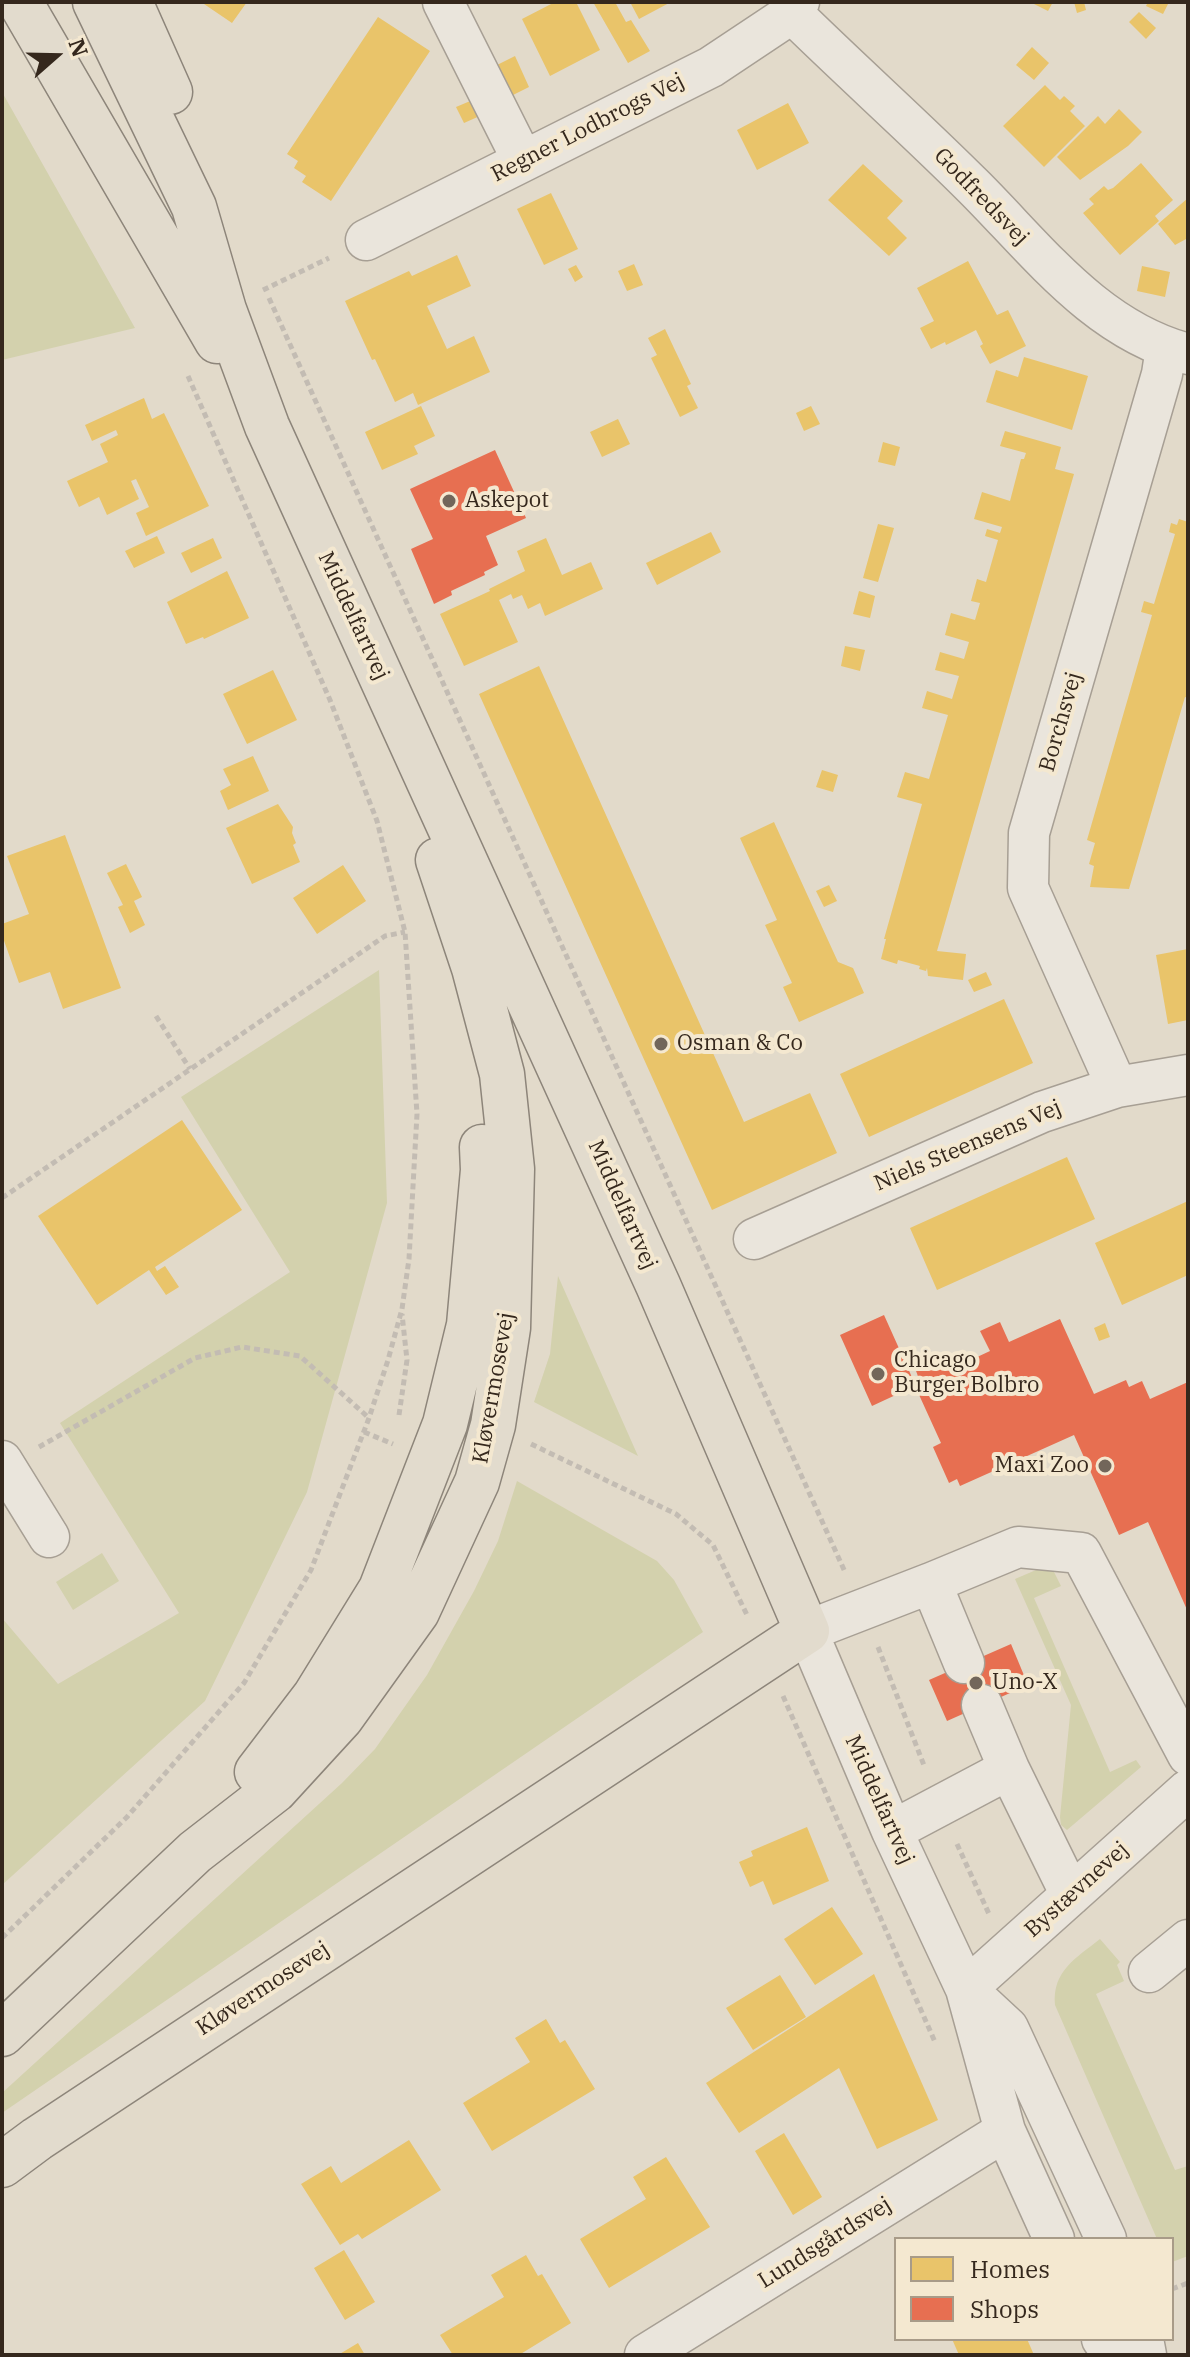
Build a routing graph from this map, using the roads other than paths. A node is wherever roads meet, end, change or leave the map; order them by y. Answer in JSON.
{"nodes":[{"id":1,"x":20,"y":2,"type":"edge"},
{"id":2,"x":95,"y":2,"type":"edge"},
{"id":3,"x":130,"y":2,"type":"edge"},
{"id":4,"x":443,"y":2,"type":"edge"},
{"id":5,"x":796,"y":8,"type":"edge"},
{"id":6,"x":523,"y":161,"type":"junction"},
{"id":7,"x":194,"y":207,"type":"junction"},
{"id":8,"x":366,"y":240,"type":"road end"},
{"id":9,"x":1177,"y":351,"type":"edge"},
{"id":10,"x":267,"y":426,"type":"junction"},
{"id":11,"x":366,"y":642,"type":"junction"},
{"id":12,"x":1188,"y":1075,"type":"edge"},
{"id":13,"x":1117,"y":1087,"type":"junction"},
{"id":14,"x":754,"y":1239,"type":"road end"},
{"id":15,"x":4,"y":1464,"type":"edge"},
{"id":16,"x":49,"y":1537,"type":"dead end"},
{"id":17,"x":931,"y":1583,"type":"junction"},
{"id":18,"x":807,"y":1631,"type":"junction"},
{"id":19,"x":964,"y":1663,"type":"dead end"},
{"id":20,"x":982,"y":1705,"type":"dead end"},
{"id":21,"x":1188,"y":1755,"type":"edge"},
{"id":22,"x":1009,"y":1769,"type":"junction"},
{"id":23,"x":1188,"y":1790,"type":"edge"},
{"id":24,"x":892,"y":1831,"type":"junction"},
{"id":25,"x":1071,"y":1895,"type":"junction"},
{"id":26,"x":1188,"y":1940,"type":"edge"},
{"id":27,"x":1149,"y":1972,"type":"dead end"},
{"id":28,"x":966,"y":1989,"type":"junction"},
{"id":29,"x":2,"y":2034,"type":"edge"},
{"id":30,"x":1005,"y":2131,"type":"junction"},
{"id":31,"x":2,"y":2165,"type":"edge"},
{"id":32,"x":1053,"y":2237,"type":"edge"},
{"id":33,"x":1105,"y":2237,"type":"edge"},
{"id":34,"x":645,"y":2355,"type":"edge"}],
"edges":[{"from":1,"to":10,"type":"main road","name":"Middelfartvej"},
{"from":2,"to":7,"type":"main road","name":"Middelfartvej"},
{"from":3,"to":7,"type":"main road"},
{"from":4,"to":6,"type":"street"},
{"from":5,"to":6,"type":"street","name":"Regner Lodbrogs Vej"},
{"from":5,"to":9,"type":"street","name":"Godfredsvej"},
{"from":6,"to":8,"type":"street","name":"Regner Lodbrogs Vej"},
{"from":7,"to":10,"type":"main road","name":"Middelfartvej"},
{"from":9,"to":13,"type":"street","name":"Borchsvej"},
{"from":10,"to":11,"type":"main road","name":"Middelfartvej"},
{"from":11,"to":18,"type":"main road","name":"Middelfartvej"},
{"from":11,"to":29,"type":"main road","name":"Kløvermosevej"},
{"from":12,"to":13,"type":"street","name":"Niels Steensens Vej"},
{"from":13,"to":14,"type":"street","name":"Niels Steensens Vej"},
{"from":15,"to":16,"type":"street"},
{"from":17,"to":18,"type":"street"},
{"from":17,"to":19,"type":"street"},
{"from":17,"to":21,"type":"street"},
{"from":18,"to":24,"type":"street","name":"Middelfartvej"},
{"from":18,"to":31,"type":"main road","name":"Kløvermosevej"},
{"from":20,"to":22,"type":"street"},
{"from":22,"to":24,"type":"street"},
{"from":22,"to":25,"type":"street"},
{"from":23,"to":25,"type":"street","name":"Bystævnevej"},
{"from":24,"to":28,"type":"street","name":"Middelfartvej"},
{"from":25,"to":28,"type":"street","name":"Bystævnevej"},
{"from":26,"to":27,"type":"street"},
{"from":28,"to":30,"type":"street","name":"Middelfartvej"},
{"from":28,"to":33,"type":"street","name":"Middelfartvej"},
{"from":30,"to":32,"type":"street","name":"Middelfartvej"},
{"from":30,"to":34,"type":"street","name":"Lundsgårdsvej"}]}
